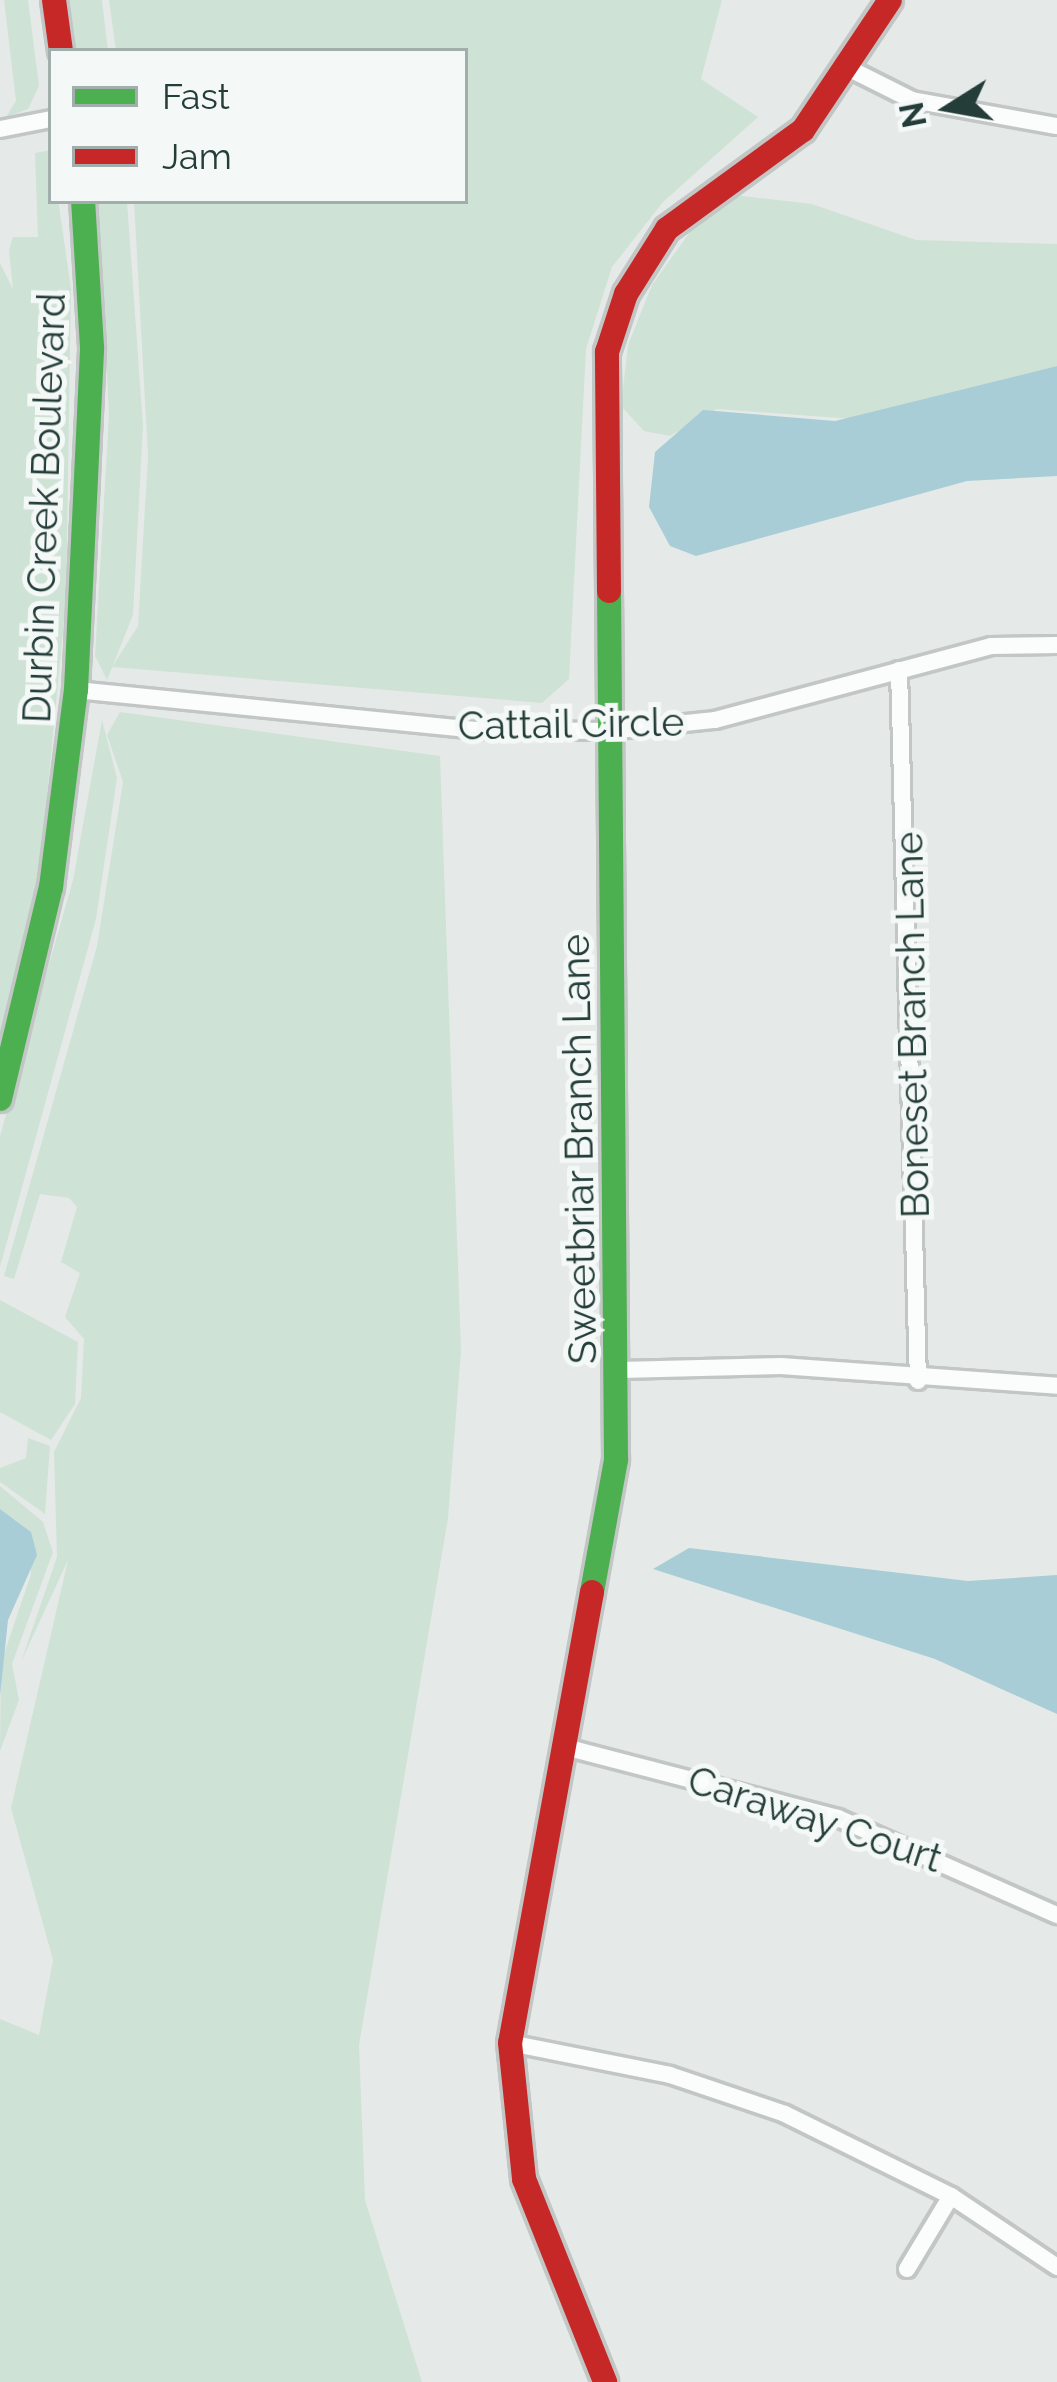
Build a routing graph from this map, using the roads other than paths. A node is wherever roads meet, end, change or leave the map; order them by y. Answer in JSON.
{"nodes":[{"id":1,"x":54,"y":0,"type":"edge"},
{"id":2,"x":890,"y":0,"type":"edge"},
{"id":3,"x":61,"y":48,"type":"edge"},
{"id":4,"x":848,"y":68,"type":"junction"},
{"id":5,"x":48,"y":120,"type":"edge"},
{"id":6,"x":1057,"y":126,"type":"edge"},
{"id":7,"x":0,"y":129,"type":"edge"},
{"id":8,"x":82,"y":204,"type":"edge"},
{"id":9,"x":1057,"y":645,"type":"edge"},
{"id":10,"x":899,"y":670,"type":"junction"},
{"id":11,"x":76,"y":690,"type":"junction"},
{"id":12,"x":608,"y":731,"type":"junction"},
{"id":13,"x":0,"y":1099,"type":"edge"},
{"id":14,"x":620,"y":1370,"type":"junction"},
{"id":15,"x":918,"y":1381,"type":"junction"},
{"id":16,"x":1057,"y":1386,"type":"edge"},
{"id":17,"x":565,"y":1747,"type":"junction"},
{"id":18,"x":1057,"y":1915,"type":"edge"},
{"id":19,"x":510,"y":2043,"type":"junction"},
{"id":20,"x":951,"y":2196,"type":"junction"},
{"id":21,"x":1057,"y":2267,"type":"edge"},
{"id":22,"x":908,"y":2269,"type":"dead end"},
{"id":23,"x":604,"y":2382,"type":"edge"}],
"edges":[{"from":1,"to":3,"type":"street"},
{"from":2,"to":4,"type":"street","name":"Sweetbriar Branch Lane"},
{"from":4,"to":6,"type":"street"},
{"from":4,"to":12,"type":"street","name":"Sweetbriar Branch Lane"},
{"from":5,"to":7,"type":"street"},
{"from":8,"to":11,"type":"street","name":"Durbin Creek Boulevard"},
{"from":9,"to":10,"type":"street","name":"Cattail Circle"},
{"from":10,"to":12,"type":"street","name":"Cattail Circle"},
{"from":10,"to":15,"type":"street","name":"Boneset Branch Lane"},
{"from":11,"to":12,"type":"street","name":"Cattail Circle"},
{"from":11,"to":13,"type":"street","name":"Durbin Creek Boulevard"},
{"from":12,"to":14,"type":"street","name":"Sweetbriar Branch Lane"},
{"from":14,"to":15,"type":"street"},
{"from":14,"to":17,"type":"street","name":"Sweetbriar Branch Lane"},
{"from":15,"to":16,"type":"street"},
{"from":17,"to":18,"type":"street","name":"Caraway Court"},
{"from":17,"to":19,"type":"street","name":"Sweetbriar Branch Lane"},
{"from":19,"to":20,"type":"street"},
{"from":19,"to":23,"type":"street","name":"Sweetbriar Branch Lane"},
{"from":20,"to":21,"type":"street"},
{"from":20,"to":22,"type":"street"}]}
